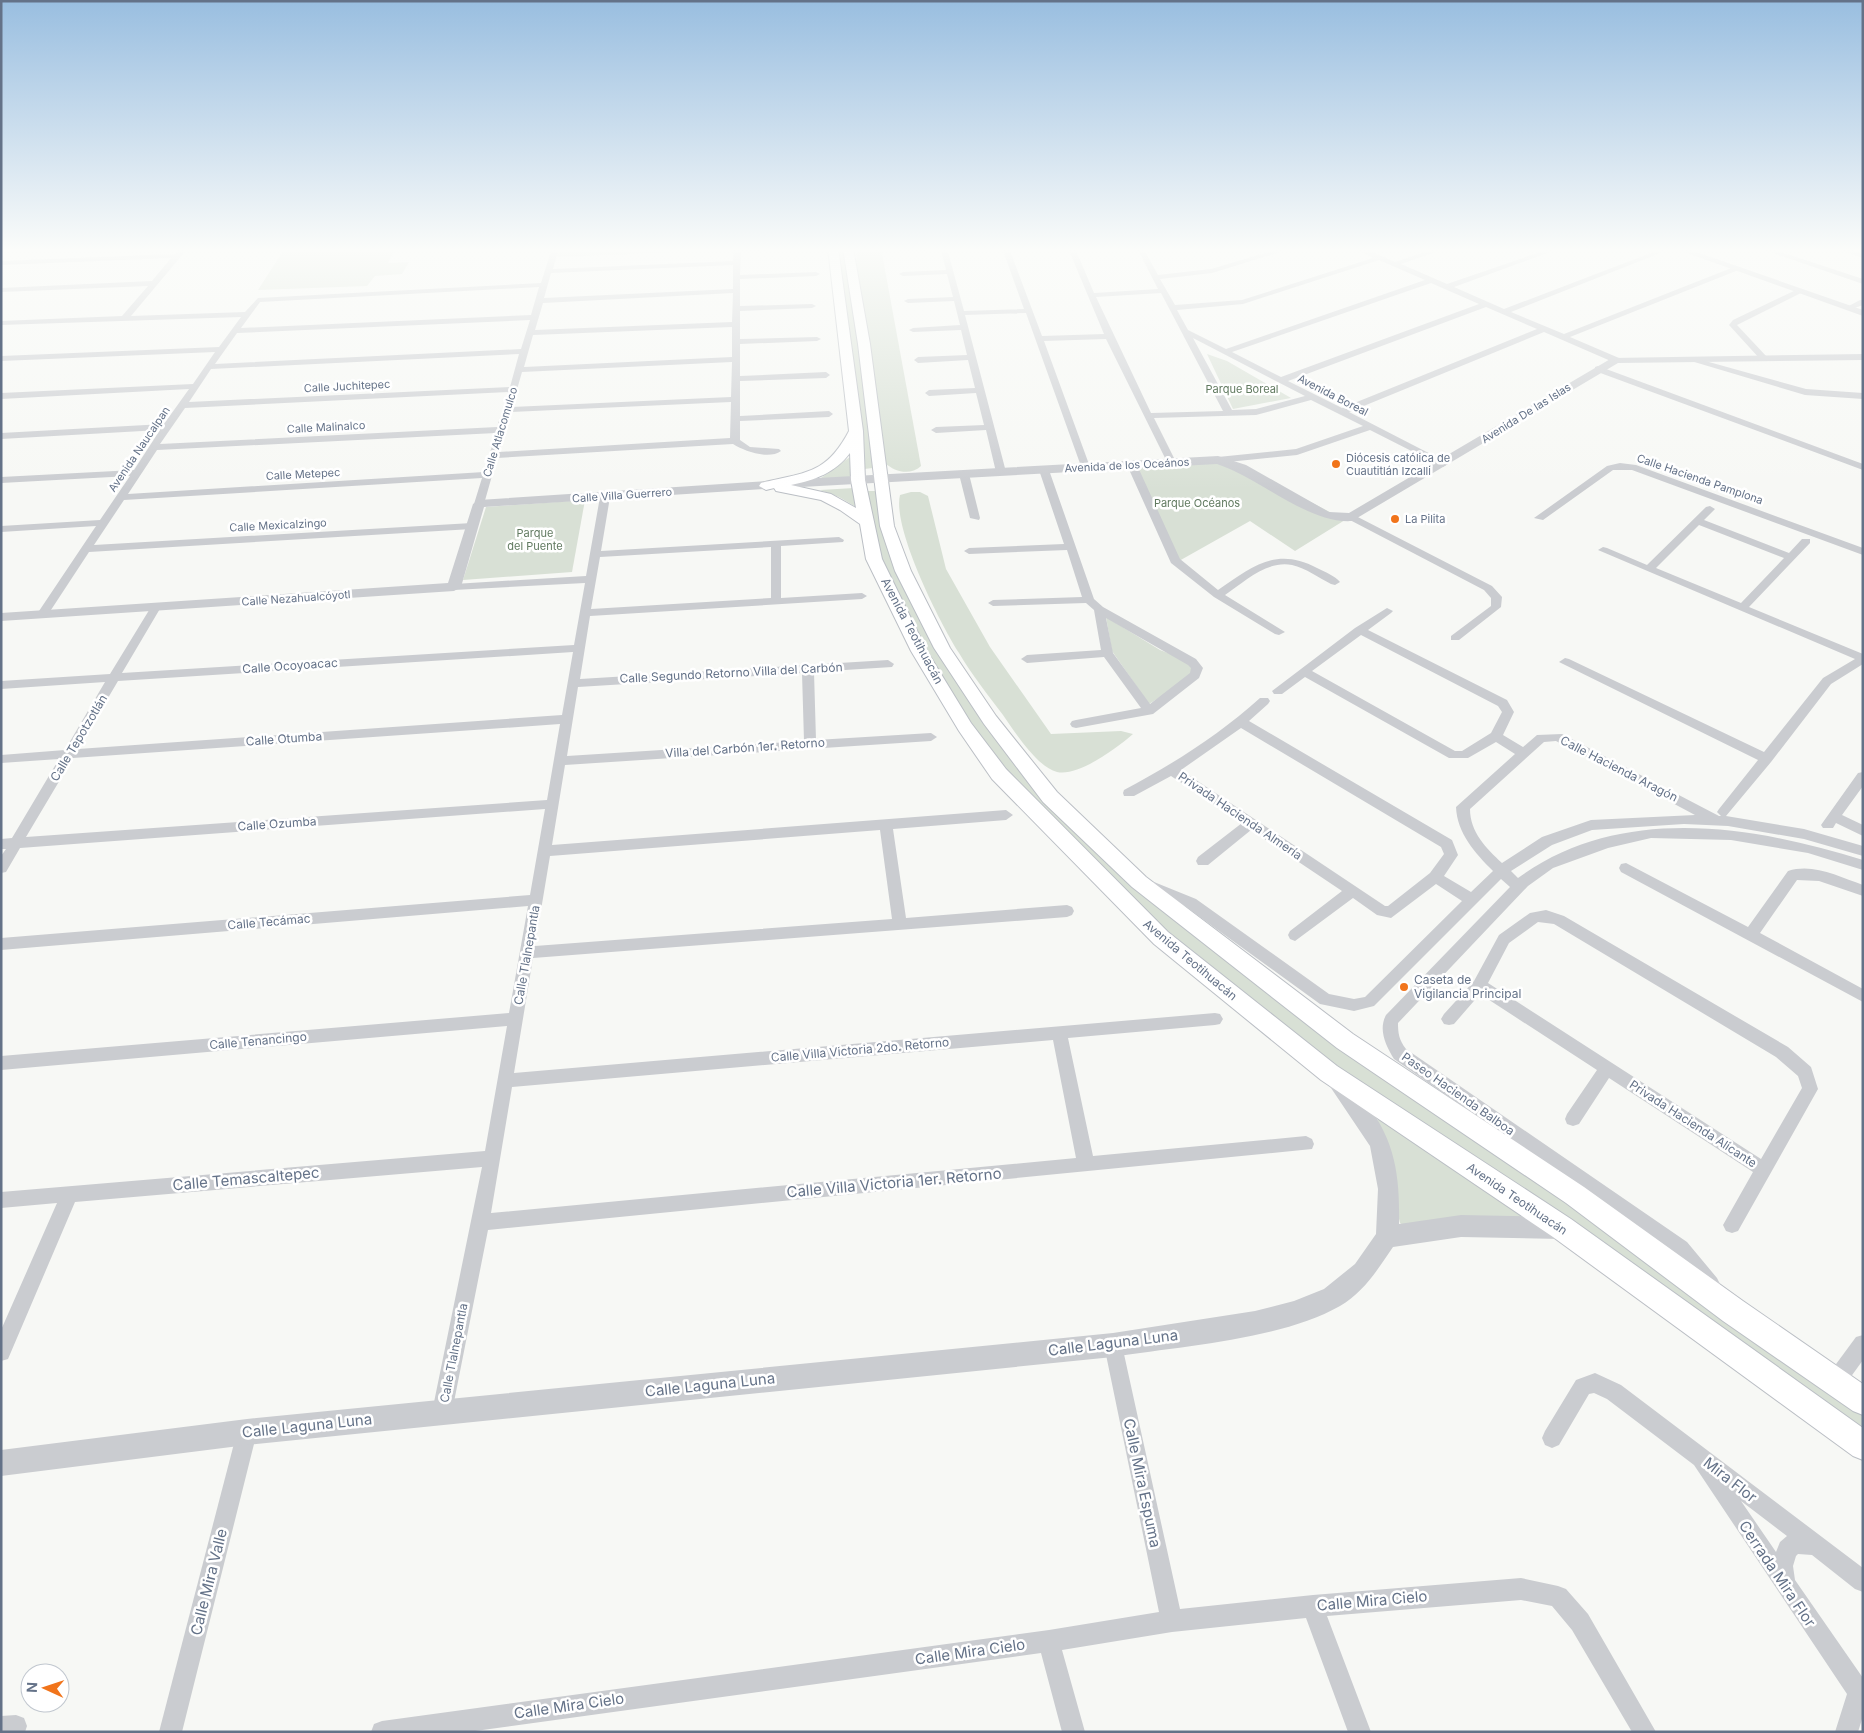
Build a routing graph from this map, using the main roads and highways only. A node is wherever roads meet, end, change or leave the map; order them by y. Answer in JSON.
{"nodes":[{"id":1,"x":843,"y":329,"type":"edge"},
{"id":2,"x":861,"y":329,"type":"edge"},
{"id":3,"x":856,"y":431,"type":"junction"},
{"id":4,"x":865,"y":521,"type":"junction"},
{"id":5,"x":1863,"y":1400,"type":"edge"},
{"id":6,"x":1863,"y":1446,"type":"edge"}],
"edges":[{"from":1,"to":3,"type":"main road","name":"Avenida Teotihuacán"},
{"from":2,"to":5,"type":"main road","name":"Avenida Teotihuacán"},
{"from":3,"to":4,"type":"main road","name":"Avenida Teotihuacán"},
{"from":3,"to":4,"type":"main road"},
{"from":4,"to":6,"type":"main road","name":"Avenida Teotihuacán"}]}
